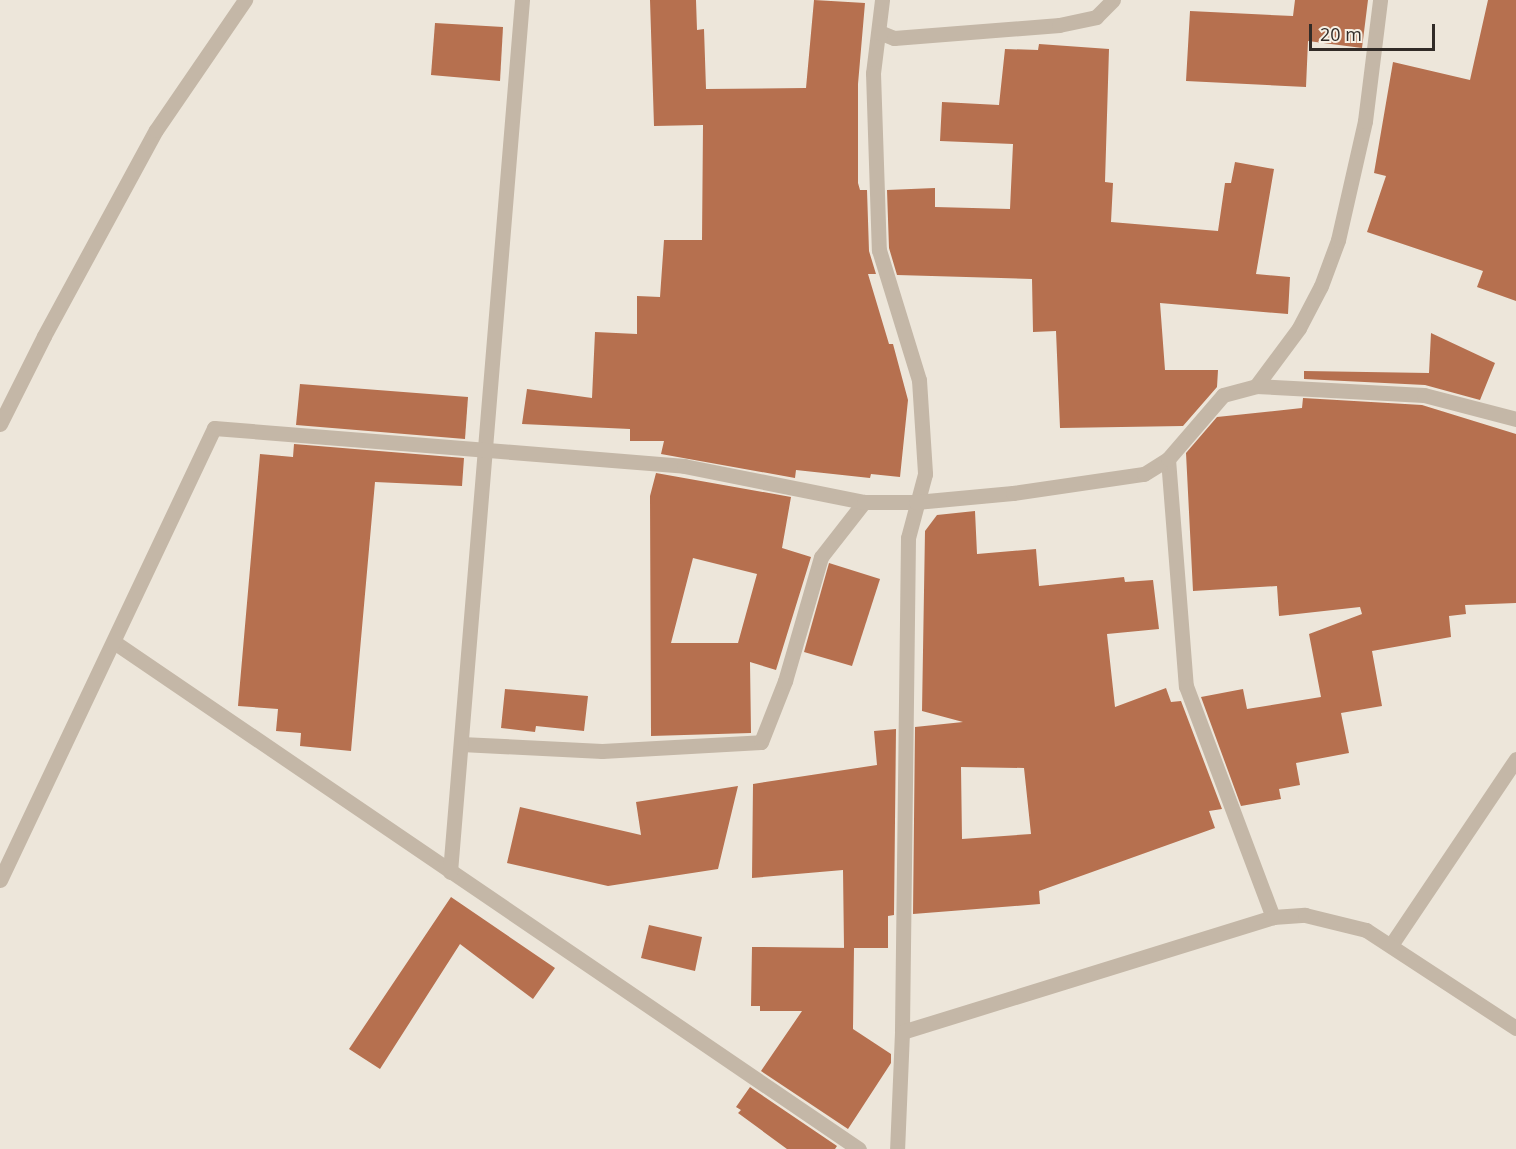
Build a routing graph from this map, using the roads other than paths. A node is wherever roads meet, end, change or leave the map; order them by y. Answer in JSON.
{"nodes":[{"id":1,"x":244,"y":0,"type":"edge"},
{"id":2,"x":522,"y":0,"type":"edge"},
{"id":3,"x":882,"y":0,"type":"edge"},
{"id":4,"x":1113,"y":0,"type":"edge"},
{"id":5,"x":1380,"y":0,"type":"edge"},
{"id":6,"x":879,"y":32,"type":"junction"},
{"id":7,"x":1256,"y":386,"type":"junction"},
{"id":8,"x":1516,"y":419,"type":"edge"},
{"id":9,"x":0,"y":424,"type":"edge"},
{"id":10,"x":487,"y":448,"type":"junction"},
{"id":11,"x":1168,"y":459,"type":"junction"},
{"id":12,"x":864,"y":502,"type":"junction"},
{"id":13,"x":916,"y":502,"type":"junction"},
{"id":14,"x":114,"y":642,"type":"junction"},
{"id":15,"x":461,"y":744,"type":"junction"},
{"id":16,"x":1516,"y":759,"type":"edge"},
{"id":17,"x":450,"y":872,"type":"junction"},
{"id":18,"x":0,"y":880,"type":"edge"},
{"id":19,"x":1273,"y":917,"type":"junction"},
{"id":20,"x":1391,"y":945,"type":"junction"},
{"id":21,"x":1516,"y":1028,"type":"edge"},
{"id":22,"x":902,"y":1032,"type":"junction"},
{"id":23,"x":859,"y":1149,"type":"edge"},
{"id":24,"x":897,"y":1149,"type":"edge"}],
"edges":[{"from":1,"to":9,"type":"street"},
{"from":2,"to":10,"type":"street"},
{"from":3,"to":6,"type":"street"},
{"from":4,"to":6,"type":"street"},
{"from":5,"to":7,"type":"street"},
{"from":6,"to":13,"type":"street"},
{"from":7,"to":8,"type":"street"},
{"from":7,"to":11,"type":"street"},
{"from":10,"to":12,"type":"street"},
{"from":10,"to":14,"type":"street"},
{"from":10,"to":15,"type":"street"},
{"from":11,"to":13,"type":"street"},
{"from":11,"to":19,"type":"street"},
{"from":12,"to":13,"type":"street"},
{"from":12,"to":15,"type":"street"},
{"from":13,"to":22,"type":"street"},
{"from":14,"to":17,"type":"street"},
{"from":14,"to":18,"type":"street"},
{"from":15,"to":17,"type":"street"},
{"from":16,"to":20,"type":"street"},
{"from":17,"to":23,"type":"street"},
{"from":19,"to":20,"type":"street"},
{"from":19,"to":22,"type":"street"},
{"from":20,"to":21,"type":"street"},
{"from":22,"to":24,"type":"street"}]}
